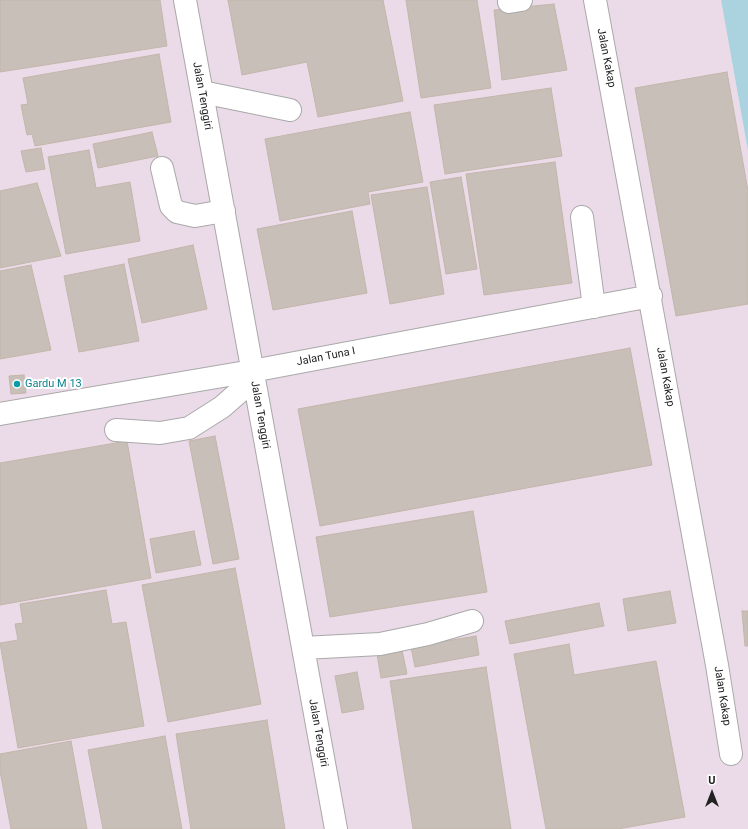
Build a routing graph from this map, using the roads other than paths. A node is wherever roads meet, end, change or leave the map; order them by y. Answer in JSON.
{"nodes":[{"id":1,"x":185,"y":0,"type":"edge"},
{"id":2,"x":595,"y":0,"type":"edge"},
{"id":3,"x":202,"y":92,"type":"junction"},
{"id":4,"x":290,"y":110,"type":"dead end"},
{"id":5,"x":162,"y":168,"type":"dead end"},
{"id":6,"x":224,"y":211,"type":"junction"},
{"id":7,"x":582,"y":217,"type":"dead end"},
{"id":8,"x":651,"y":296,"type":"junction"},
{"id":9,"x":594,"y":307,"type":"junction"},
{"id":10,"x":253,"y":375,"type":"junction"},
{"id":11,"x":0,"y":414,"type":"edge"},
{"id":12,"x":116,"y":430,"type":"dead end"},
{"id":13,"x":472,"y":621,"type":"dead end"},
{"id":14,"x":303,"y":648,"type":"junction"},
{"id":15,"x":731,"y":754,"type":"dead end"},
{"id":16,"x":336,"y":829,"type":"edge"}],
"edges":[{"from":1,"to":3,"type":"street","name":"Jalan Tenggiri"},
{"from":2,"to":8,"type":"street","name":"Jalan Kakap"},
{"from":3,"to":4,"type":"street"},
{"from":3,"to":6,"type":"street","name":"Jalan Tenggiri"},
{"from":5,"to":6,"type":"street"},
{"from":6,"to":10,"type":"street","name":"Jalan Tenggiri"},
{"from":7,"to":9,"type":"street"},
{"from":8,"to":9,"type":"street","name":"Jalan Tuna I"},
{"from":8,"to":15,"type":"street","name":"Jalan Kakap"},
{"from":9,"to":10,"type":"street","name":"Jalan Tuna I"},
{"from":10,"to":11,"type":"street","name":"Jalan Tuna I"},
{"from":10,"to":12,"type":"street"},
{"from":10,"to":14,"type":"street","name":"Jalan Tenggiri"},
{"from":13,"to":14,"type":"street"},
{"from":14,"to":16,"type":"street","name":"Jalan Tenggiri"}]}
